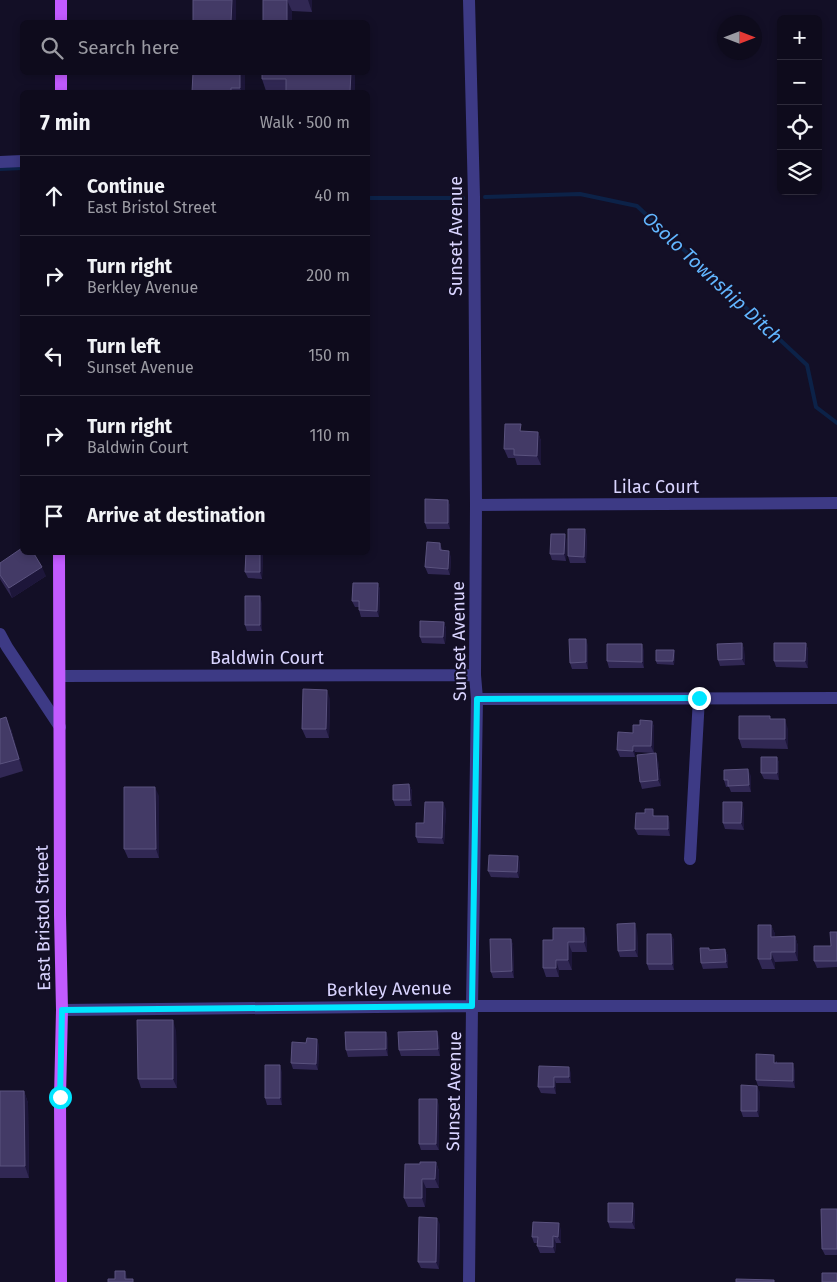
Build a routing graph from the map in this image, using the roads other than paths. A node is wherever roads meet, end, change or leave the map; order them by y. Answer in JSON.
{"nodes":[{"id":1,"x":61,"y":0,"type":"edge"},
{"id":2,"x":469,"y":0,"type":"edge"},
{"id":3,"x":61,"y":20,"type":"edge"},
{"id":4,"x":61,"y":75,"type":"edge"},
{"id":5,"x":61,"y":90,"type":"edge"},
{"id":6,"x":0,"y":162,"type":"edge"},
{"id":7,"x":20,"y":162,"type":"edge"},
{"id":8,"x":837,"y":503,"type":"edge"},
{"id":9,"x":476,"y":505,"type":"junction"},
{"id":10,"x":59,"y":555,"type":"edge"},
{"id":11,"x":0,"y":634,"type":"edge"},
{"id":12,"x":4,"y":649,"type":"edge"},
{"id":13,"x":475,"y":675,"type":"junction"},
{"id":14,"x":60,"y":676,"type":"junction"},
{"id":15,"x":699,"y":698,"type":"junction"},
{"id":16,"x":837,"y":698,"type":"edge"},
{"id":17,"x":477,"y":699,"type":"junction"},
{"id":18,"x":60,"y":727,"type":"junction"},
{"id":19,"x":690,"y":859,"type":"dead end"},
{"id":20,"x":472,"y":1006,"type":"junction"},
{"id":21,"x":837,"y":1006,"type":"edge"},
{"id":22,"x":62,"y":1010,"type":"junction"},
{"id":23,"x":61,"y":1282,"type":"edge"},
{"id":24,"x":469,"y":1282,"type":"edge"}],
"edges":[{"from":1,"to":3,"type":"main road"},
{"from":2,"to":9,"type":"street","name":"Sunset Avenue"},
{"from":4,"to":5,"type":"main road"},
{"from":6,"to":7,"type":"street"},
{"from":8,"to":9,"type":"street","name":"Lilac Court"},
{"from":9,"to":13,"type":"street","name":"Sunset Avenue"},
{"from":10,"to":14,"type":"main road","name":"East Bristol Street"},
{"from":11,"to":12,"type":"street"},
{"from":12,"to":18,"type":"street"},
{"from":13,"to":14,"type":"street","name":"Baldwin Court"},
{"from":13,"to":17,"type":"street","name":"Sunset Avenue"},
{"from":14,"to":18,"type":"main road","name":"East Bristol Street"},
{"from":15,"to":16,"type":"street"},
{"from":15,"to":17,"type":"street"},
{"from":15,"to":19,"type":"street"},
{"from":17,"to":20,"type":"street","name":"Sunset Avenue"},
{"from":18,"to":22,"type":"main road","name":"East Bristol Street"},
{"from":20,"to":21,"type":"street","name":"Berkley Avenue"},
{"from":20,"to":22,"type":"street","name":"Berkley Avenue"},
{"from":20,"to":24,"type":"street","name":"Sunset Avenue"},
{"from":22,"to":23,"type":"main road","name":"East Bristol Street"}]}
